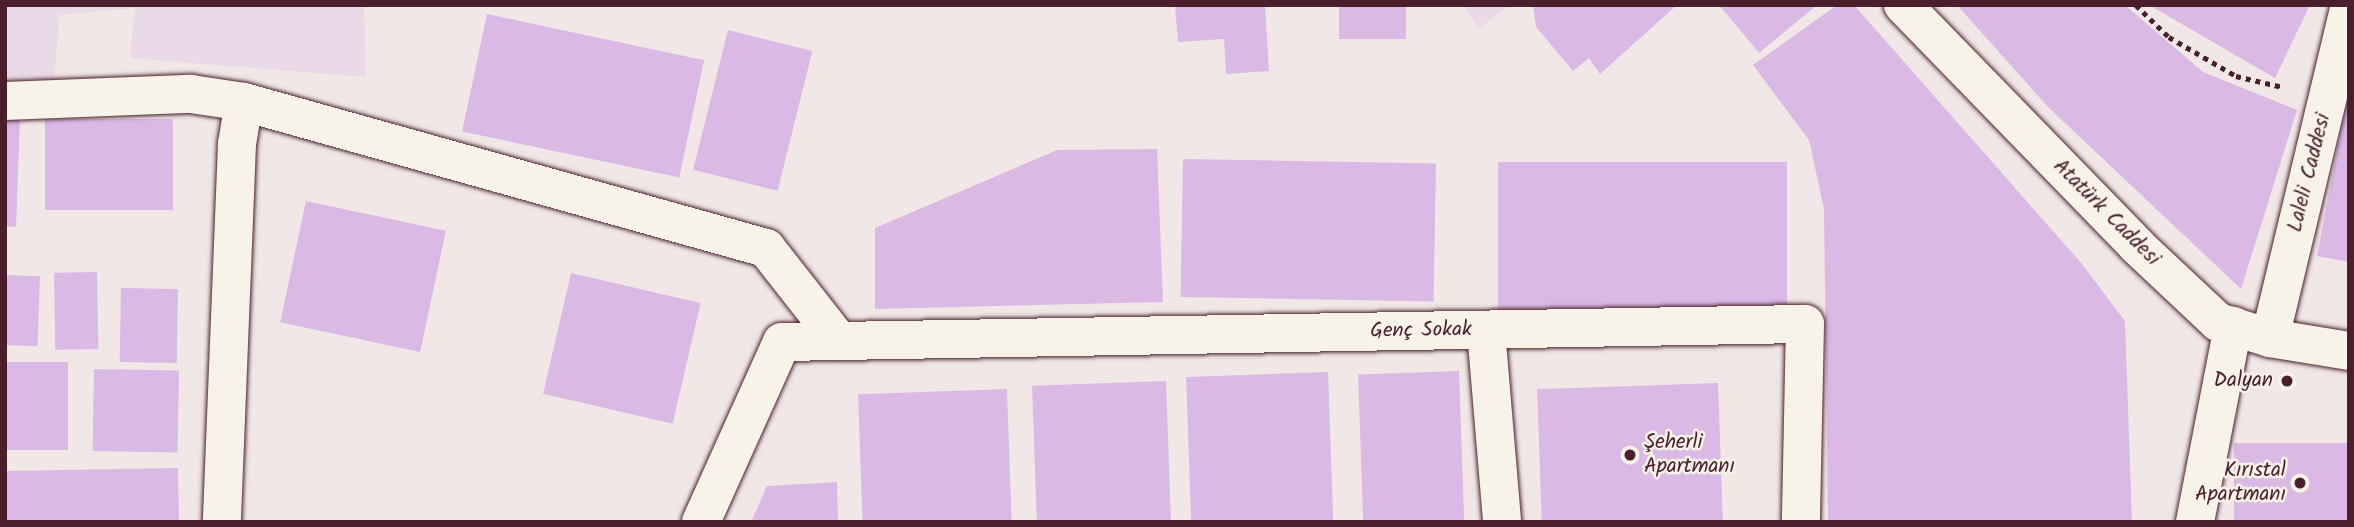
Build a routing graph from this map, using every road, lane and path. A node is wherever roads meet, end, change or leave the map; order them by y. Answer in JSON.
{"nodes":[{"id":1,"x":1903,"y":5,"type":"edge"},
{"id":2,"x":2136,"y":5,"type":"edge"},
{"id":3,"x":2349,"y":8,"type":"edge"},
{"id":4,"x":2328,"y":98,"type":"junction"},
{"id":5,"x":5,"y":101,"type":"edge"},
{"id":6,"x":244,"y":102,"type":"junction"},
{"id":7,"x":2233,"y":326,"type":"junction"},
{"id":8,"x":1486,"y":330,"type":"junction"},
{"id":9,"x":2270,"y":338,"type":"junction"},
{"id":10,"x":839,"y":341,"type":"junction"},
{"id":11,"x":2349,"y":351,"type":"edge"},
{"id":12,"x":222,"y":522,"type":"edge"},
{"id":13,"x":701,"y":522,"type":"edge"},
{"id":14,"x":1502,"y":522,"type":"edge"},
{"id":15,"x":1801,"y":522,"type":"edge"},
{"id":16,"x":2195,"y":522,"type":"edge"}],
"edges":[{"from":1,"to":7,"type":"street","name":"Atatürk Caddesi"},
{"from":2,"to":4,"type":"path"},
{"from":3,"to":4,"type":"street","name":"Laleli Caddesi"},
{"from":4,"to":9,"type":"street","name":"Laleli Caddesi"},
{"from":5,"to":6,"type":"street"},
{"from":6,"to":10,"type":"street"},
{"from":6,"to":12,"type":"street"},
{"from":7,"to":9,"type":"street","name":"Atatürk Caddesi"},
{"from":7,"to":16,"type":"street"},
{"from":8,"to":10,"type":"street","name":"Genç Sokak"},
{"from":8,"to":14,"type":"street"},
{"from":8,"to":15,"type":"street","name":"Genç Sokak"},
{"from":9,"to":11,"type":"street","name":"Atatürk Caddesi"},
{"from":10,"to":13,"type":"street","name":"Genç Sokak"}]}
